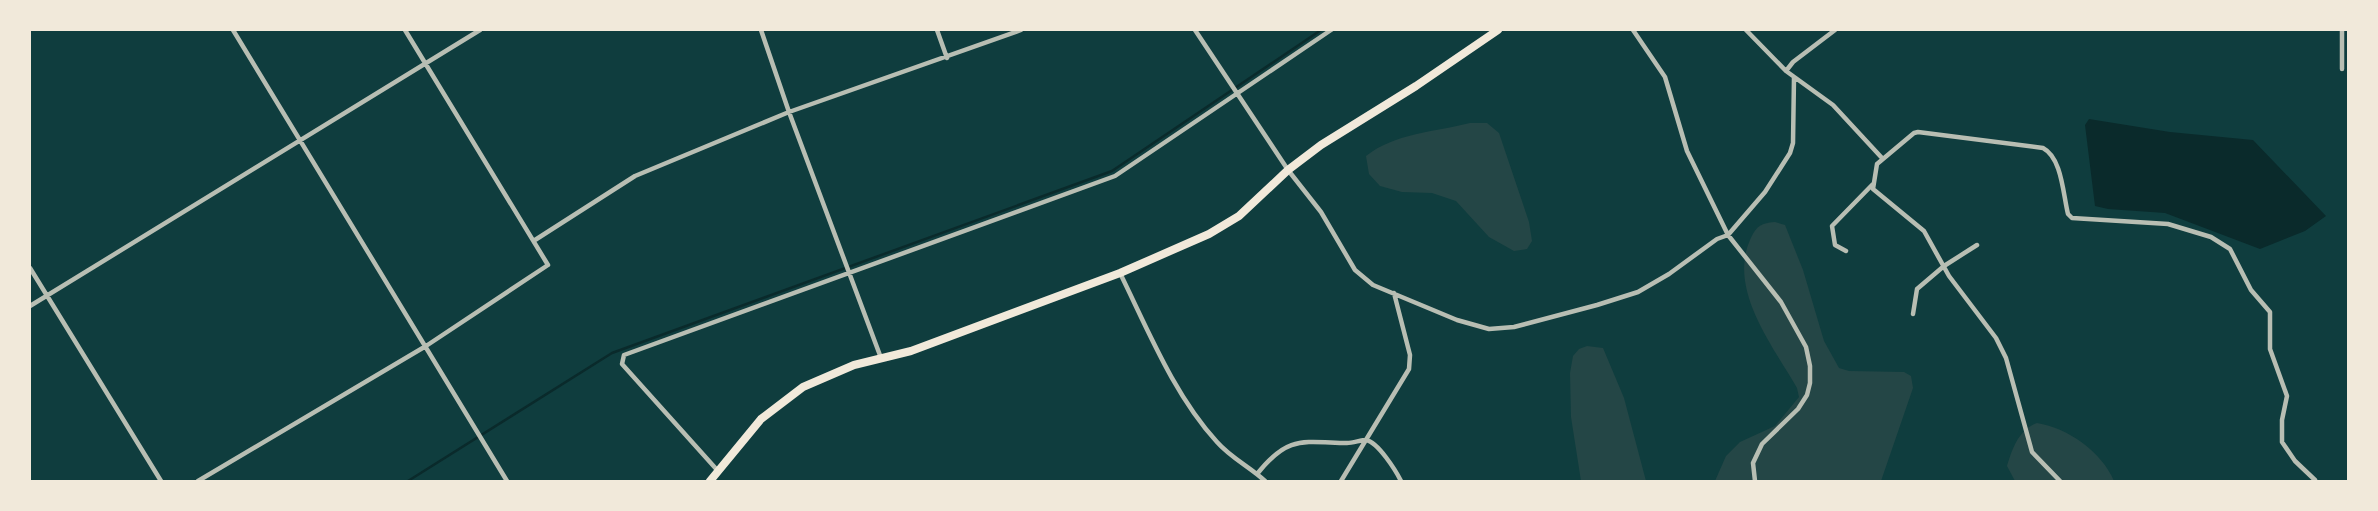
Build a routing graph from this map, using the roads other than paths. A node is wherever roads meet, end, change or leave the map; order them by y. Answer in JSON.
{"nodes":[{"id":1,"x":233,"y":30,"type":"edge"},
{"id":2,"x":405,"y":30,"type":"edge"},
{"id":3,"x":480,"y":30,"type":"edge"},
{"id":4,"x":761,"y":30,"type":"edge"},
{"id":5,"x":937,"y":30,"type":"edge"},
{"id":6,"x":1021,"y":30,"type":"edge"},
{"id":7,"x":1195,"y":30,"type":"edge"},
{"id":8,"x":1331,"y":30,"type":"edge"},
{"id":9,"x":1498,"y":30,"type":"edge"},
{"id":10,"x":1634,"y":30,"type":"edge"},
{"id":11,"x":1746,"y":30,"type":"edge"},
{"id":12,"x":1835,"y":30,"type":"edge"},
{"id":13,"x":2342,"y":30,"type":"edge"},
{"id":14,"x":947,"y":58,"type":"junction"},
{"id":15,"x":426,"y":63,"type":"junction"},
{"id":16,"x":2342,"y":69,"type":"dead end"},
{"id":17,"x":1786,"y":71,"type":"junction"},
{"id":18,"x":1794,"y":77,"type":"junction"},
{"id":19,"x":1238,"y":93,"type":"junction"},
{"id":20,"x":789,"y":112,"type":"junction"},
{"id":21,"x":300,"y":138,"type":"junction"},
{"id":22,"x":1882,"y":158,"type":"junction"},
{"id":23,"x":1288,"y":170,"type":"junction"},
{"id":24,"x":1874,"y":184,"type":"junction"},
{"id":25,"x":1728,"y":235,"type":"junction"},
{"id":26,"x":535,"y":240,"type":"junction"},
{"id":27,"x":1976,"y":245,"type":"dead end"},
{"id":28,"x":1846,"y":251,"type":"dead end"},
{"id":29,"x":1944,"y":266,"type":"junction"},
{"id":30,"x":30,"y":268,"type":"edge"},
{"id":31,"x":850,"y":272,"type":"junction"},
{"id":32,"x":1120,"y":273,"type":"junction"},
{"id":33,"x":1394,"y":293,"type":"junction"},
{"id":34,"x":48,"y":295,"type":"junction"},
{"id":35,"x":30,"y":306,"type":"edge"},
{"id":36,"x":1914,"y":314,"type":"dead end"},
{"id":37,"x":426,"y":346,"type":"junction"},
{"id":38,"x":881,"y":358,"type":"junction"},
{"id":39,"x":1366,"y":440,"type":"junction"},
{"id":40,"x":718,"y":471,"type":"junction"},
{"id":41,"x":1257,"y":474,"type":"junction"},
{"id":42,"x":2316,"y":480,"type":"edge"},
{"id":43,"x":161,"y":481,"type":"edge"},
{"id":44,"x":198,"y":481,"type":"edge"},
{"id":45,"x":507,"y":481,"type":"edge"},
{"id":46,"x":710,"y":481,"type":"edge"},
{"id":47,"x":1265,"y":481,"type":"edge"},
{"id":48,"x":1341,"y":481,"type":"edge"},
{"id":49,"x":1401,"y":481,"type":"edge"},
{"id":50,"x":1755,"y":481,"type":"edge"},
{"id":51,"x":2060,"y":481,"type":"edge"}],
"edges":[{"from":1,"to":21,"type":"street"},
{"from":2,"to":15,"type":"street"},
{"from":3,"to":15,"type":"street"},
{"from":4,"to":20,"type":"street"},
{"from":5,"to":14,"type":"street"},
{"from":6,"to":14,"type":"street"},
{"from":7,"to":19,"type":"street"},
{"from":8,"to":19,"type":"street"},
{"from":9,"to":23,"type":"main road"},
{"from":10,"to":25,"type":"street"},
{"from":11,"to":17,"type":"street"},
{"from":12,"to":17,"type":"street"},
{"from":13,"to":16,"type":"street"},
{"from":14,"to":20,"type":"street"},
{"from":15,"to":21,"type":"street"},
{"from":15,"to":26,"type":"street"},
{"from":17,"to":18,"type":"street"},
{"from":18,"to":22,"type":"street"},
{"from":18,"to":25,"type":"street"},
{"from":19,"to":23,"type":"street"},
{"from":19,"to":31,"type":"street"},
{"from":20,"to":26,"type":"street"},
{"from":20,"to":31,"type":"street"},
{"from":21,"to":34,"type":"street"},
{"from":21,"to":37,"type":"street"},
{"from":22,"to":24,"type":"street"},
{"from":22,"to":42,"type":"street"},
{"from":23,"to":32,"type":"main road"},
{"from":23,"to":33,"type":"street"},
{"from":24,"to":28,"type":"street"},
{"from":24,"to":29,"type":"street"},
{"from":25,"to":33,"type":"street"},
{"from":25,"to":50,"type":"street"},
{"from":26,"to":37,"type":"street"},
{"from":27,"to":29,"type":"street"},
{"from":29,"to":36,"type":"street"},
{"from":29,"to":51,"type":"street"},
{"from":30,"to":34,"type":"street"},
{"from":31,"to":38,"type":"street"},
{"from":31,"to":40,"type":"street"},
{"from":32,"to":38,"type":"main road"},
{"from":32,"to":41,"type":"street"},
{"from":33,"to":39,"type":"street"},
{"from":34,"to":35,"type":"street"},
{"from":34,"to":43,"type":"street"},
{"from":37,"to":44,"type":"street"},
{"from":37,"to":45,"type":"street"},
{"from":38,"to":40,"type":"main road"},
{"from":39,"to":41,"type":"street"},
{"from":39,"to":48,"type":"street"},
{"from":39,"to":49,"type":"street"},
{"from":40,"to":46,"type":"main road"},
{"from":41,"to":47,"type":"street"}]}
